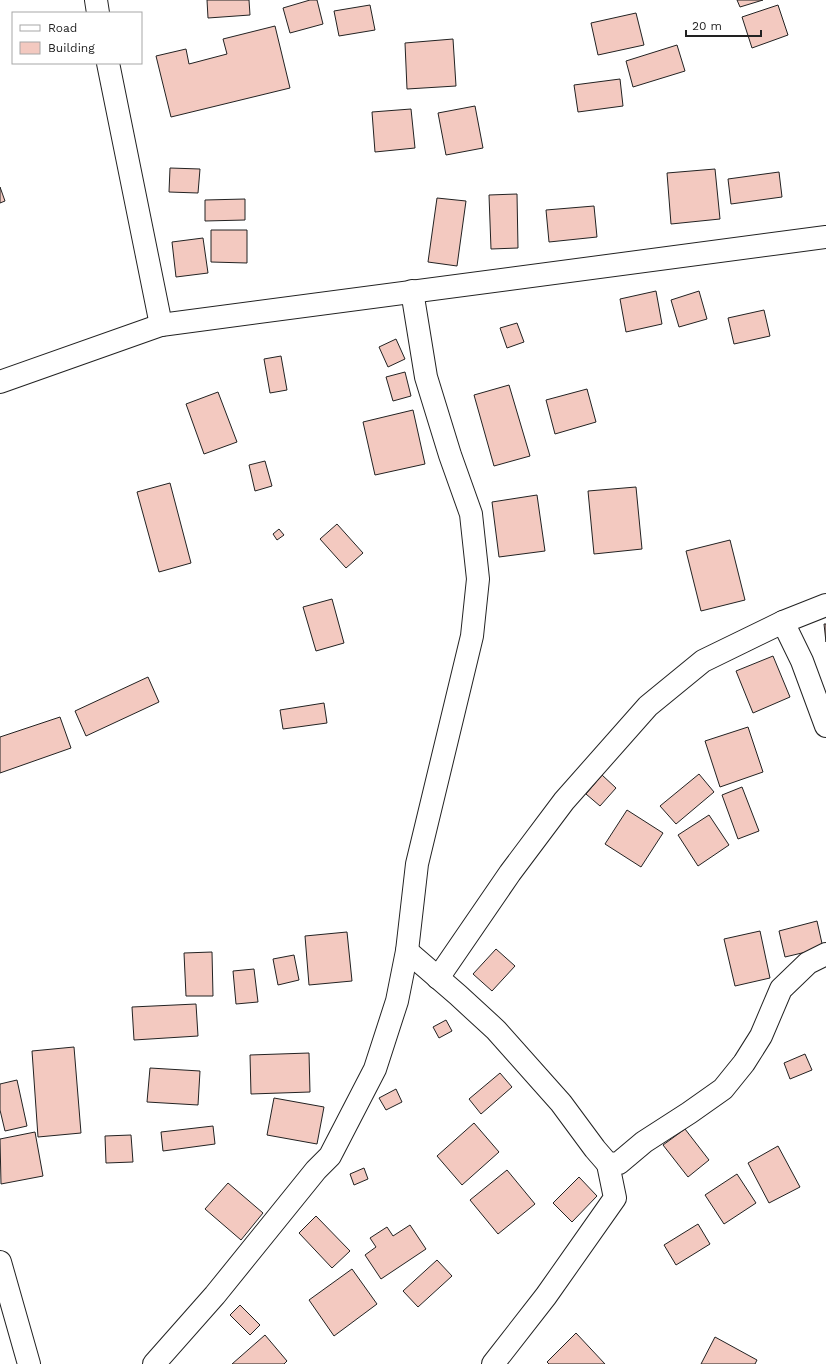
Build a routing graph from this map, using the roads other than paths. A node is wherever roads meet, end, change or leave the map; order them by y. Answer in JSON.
{"nodes":[{"id":1,"x":96,"y":0,"type":"edge"},
{"id":2,"x":98,"y":12,"type":"edge"},
{"id":3,"x":108,"y":64,"type":"edge"},
{"id":4,"x":826,"y":237,"type":"edge"},
{"id":5,"x":412,"y":292,"type":"junction"},
{"id":6,"x":161,"y":325,"type":"junction"},
{"id":7,"x":0,"y":382,"type":"edge"},
{"id":8,"x":826,"y":605,"type":"edge"},
{"id":9,"x":783,"y":622,"type":"junction"},
{"id":10,"x":826,"y":726,"type":"edge"},
{"id":11,"x":407,"y":951,"type":"junction"},
{"id":12,"x":826,"y":954,"type":"edge"},
{"id":13,"x":438,"y":978,"type":"junction"},
{"id":14,"x":608,"y":1164,"type":"junction"},
{"id":15,"x":0,"y":1262,"type":"edge"},
{"id":16,"x":29,"y":1364,"type":"edge"},
{"id":17,"x":154,"y":1364,"type":"edge"},
{"id":18,"x":493,"y":1364,"type":"edge"}],
"edges":[{"from":1,"to":2,"type":"street"},
{"from":3,"to":6,"type":"street"},
{"from":4,"to":5,"type":"street"},
{"from":5,"to":6,"type":"street"},
{"from":5,"to":11,"type":"street"},
{"from":6,"to":7,"type":"street"},
{"from":8,"to":9,"type":"street"},
{"from":9,"to":10,"type":"street"},
{"from":9,"to":13,"type":"street"},
{"from":11,"to":13,"type":"street"},
{"from":11,"to":17,"type":"street"},
{"from":12,"to":14,"type":"street"},
{"from":13,"to":14,"type":"street"},
{"from":14,"to":18,"type":"street"},
{"from":15,"to":16,"type":"street"}]}
